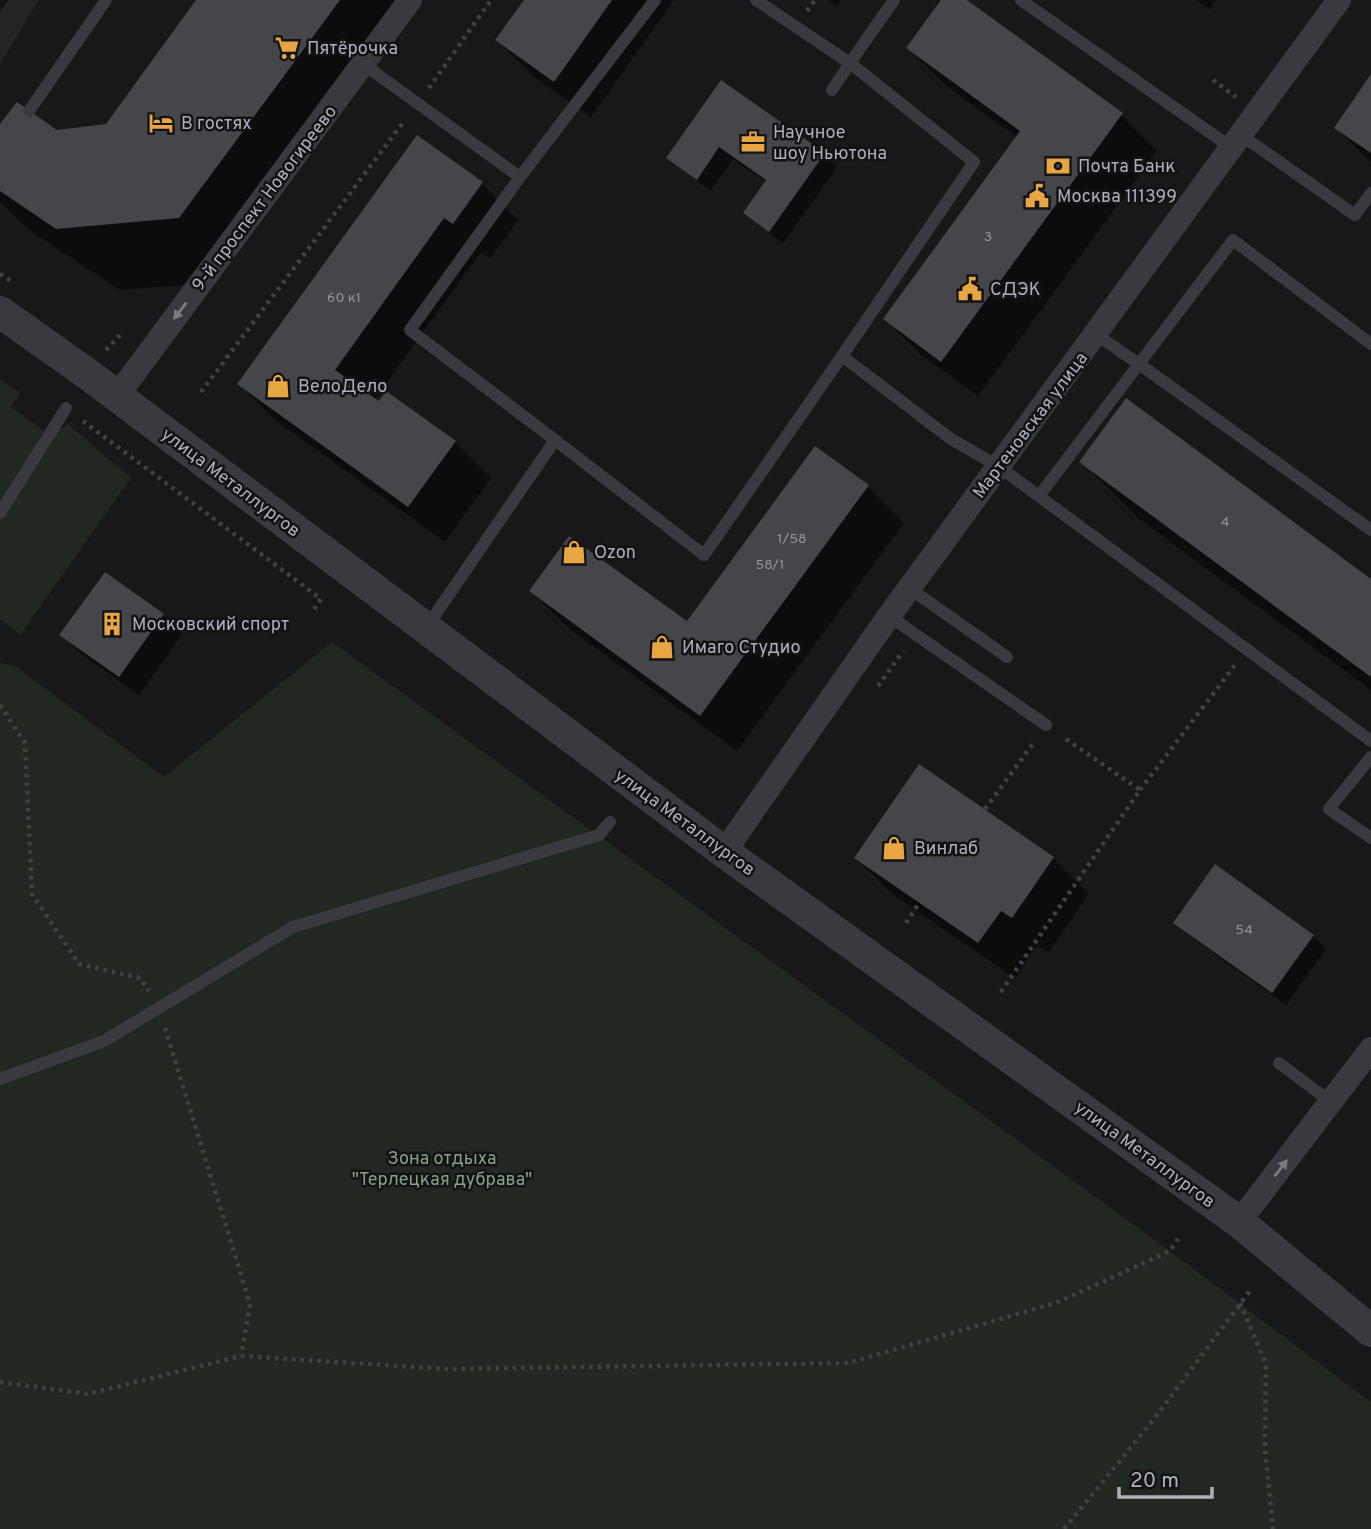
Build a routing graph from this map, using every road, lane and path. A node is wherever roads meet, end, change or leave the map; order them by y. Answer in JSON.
{"nodes":[{"id":1,"x":106,"y":0,"type":"edge"},
{"id":2,"x":410,"y":0,"type":"edge"},
{"id":3,"x":491,"y":0,"type":"edge"},
{"id":4,"x":655,"y":0,"type":"edge"},
{"id":5,"x":756,"y":0,"type":"edge"},
{"id":6,"x":894,"y":0,"type":"edge"},
{"id":7,"x":1339,"y":0,"type":"edge"},
{"id":8,"x":1024,"y":1,"type":"edge"},
{"id":9,"x":850,"y":63,"type":"junction"},
{"id":10,"x":363,"y":64,"type":"junction"},
{"id":11,"x":832,"y":90,"type":"dead end"},
{"id":12,"x":418,"y":104,"type":"junction"},
{"id":13,"x":29,"y":111,"type":"dead end"},
{"id":14,"x":1237,"y":141,"type":"junction"},
{"id":15,"x":520,"y":177,"type":"junction"},
{"id":16,"x":1371,"y":193,"type":"edge"},
{"id":17,"x":0,"y":312,"type":"edge"},
{"id":18,"x":120,"y":335,"type":"dead end"},
{"id":19,"x":1097,"y":335,"type":"junction"},
{"id":20,"x":1371,"y":344,"type":"edge"},
{"id":21,"x":108,"y":351,"type":"dead end"},
{"id":22,"x":842,"y":356,"type":"junction"},
{"id":23,"x":1139,"y":364,"type":"junction"},
{"id":24,"x":201,"y":392,"type":"dead end"},
{"id":25,"x":117,"y":396,"type":"junction"},
{"id":26,"x":66,"y":408,"type":"joint"},
{"id":27,"x":555,"y":440,"type":"junction"},
{"id":28,"x":998,"y":466,"type":"junction"},
{"id":29,"x":1039,"y":496,"type":"junction"},
{"id":30,"x":0,"y":513,"type":"edge"},
{"id":31,"x":1371,"y":530,"type":"edge"},
{"id":32,"x":909,"y":588,"type":"junction"},
{"id":33,"x":313,"y":611,"type":"dead end"},
{"id":34,"x":889,"y":616,"type":"junction"},
{"id":35,"x":426,"y":628,"type":"junction"},
{"id":36,"x":1247,"y":649,"type":"junction"},
{"id":37,"x":1007,"y":657,"type":"dead end"},
{"id":38,"x":1046,"y":725,"type":"junction"},
{"id":39,"x":1371,"y":741,"type":"edge"},
{"id":40,"x":1371,"y":757,"type":"edge"},
{"id":41,"x":1140,"y":790,"type":"junction"},
{"id":42,"x":985,"y":809,"type":"dead end"},
{"id":43,"x":610,"y":822,"type":"dead end"},
{"id":44,"x":1371,"y":838,"type":"edge"},
{"id":45,"x":724,"y":852,"type":"junction"},
{"id":46,"x":919,"y":903,"type":"dead end"},
{"id":47,"x":906,"y":923,"type":"dead end"},
{"id":48,"x":1001,"y":992,"type":"dead end"},
{"id":49,"x":1371,"y":1049,"type":"edge"},
{"id":50,"x":1279,"y":1063,"type":"dead end"},
{"id":51,"x":0,"y":1080,"type":"edge"},
{"id":52,"x":1331,"y":1102,"type":"junction"},
{"id":53,"x":1239,"y":1222,"type":"junction"},
{"id":54,"x":1180,"y":1236,"type":"dead end"},
{"id":55,"x":1250,"y":1291,"type":"dead end"},
{"id":56,"x":1240,"y":1303,"type":"junction"},
{"id":57,"x":1371,"y":1331,"type":"edge"},
{"id":58,"x":0,"y":1382,"type":"edge"},
{"id":59,"x":1064,"y":1529,"type":"edge"},
{"id":60,"x":1273,"y":1529,"type":"edge"}],
"edges":[{"from":1,"to":13,"type":"lane"},
{"from":2,"to":10,"type":"street","name":"9-й проспект Новогиреево"},
{"from":3,"to":12,"type":"path"},
{"from":4,"to":15,"type":"lane"},
{"from":5,"to":9,"type":"lane"},
{"from":6,"to":9,"type":"lane"},
{"from":7,"to":14,"type":"street","name":"Мартеновская улица"},
{"from":8,"to":14,"type":"lane"},
{"from":9,"to":11,"type":"lane"},
{"from":9,"to":22,"type":"lane"},
{"from":10,"to":12,"type":"lane"},
{"from":10,"to":25,"type":"street","name":"9-й проспект Новогиреево","one_way":true},
{"from":12,"to":15,"type":"lane"},
{"from":12,"to":24,"type":"path"},
{"from":14,"to":16,"type":"lane"},
{"from":14,"to":19,"type":"street","name":"Мартеновская улица"},
{"from":15,"to":27,"type":"lane"},
{"from":17,"to":25,"type":"street","name":"улица Металлургов"},
{"from":18,"to":21,"type":"path"},
{"from":19,"to":23,"type":"lane"},
{"from":19,"to":28,"type":"street","name":"Мартеновская улица"},
{"from":20,"to":23,"type":"lane"},
{"from":22,"to":27,"type":"lane"},
{"from":22,"to":28,"type":"lane"},
{"from":23,"to":29,"type":"lane"},
{"from":23,"to":31,"type":"lane"},
{"from":25,"to":35,"type":"street","name":"улица Металлургов"},
{"from":26,"to":30,"type":"lane"},
{"from":26,"to":33,"type":"path"},
{"from":27,"to":35,"type":"lane"},
{"from":28,"to":29,"type":"lane"},
{"from":28,"to":32,"type":"street","name":"Мартеновская улица"},
{"from":29,"to":36,"type":"lane"},
{"from":32,"to":34,"type":"street","name":"Мартеновская улица"},
{"from":32,"to":37,"type":"lane"},
{"from":34,"to":38,"type":"lane"},
{"from":34,"to":45,"type":"street","name":"Мартеновская улица"},
{"from":35,"to":45,"type":"street","name":"улица Металлургов"},
{"from":36,"to":39,"type":"lane"},
{"from":36,"to":41,"type":"path"},
{"from":38,"to":41,"type":"path"},
{"from":38,"to":42,"type":"path"},
{"from":40,"to":44,"type":"lane"},
{"from":41,"to":48,"type":"path"},
{"from":43,"to":51,"type":"lane"},
{"from":45,"to":53,"type":"street","name":"улица Металлургов"},
{"from":46,"to":47,"type":"path"},
{"from":49,"to":52,"type":"street"},
{"from":50,"to":52,"type":"lane"},
{"from":53,"to":52,"type":"street","one_way":true},
{"from":53,"to":57,"type":"street","name":"улица Металлургов"},
{"from":54,"to":58,"type":"path"},
{"from":55,"to":56,"type":"path"},
{"from":56,"to":59,"type":"path"},
{"from":56,"to":60,"type":"path"}]}
